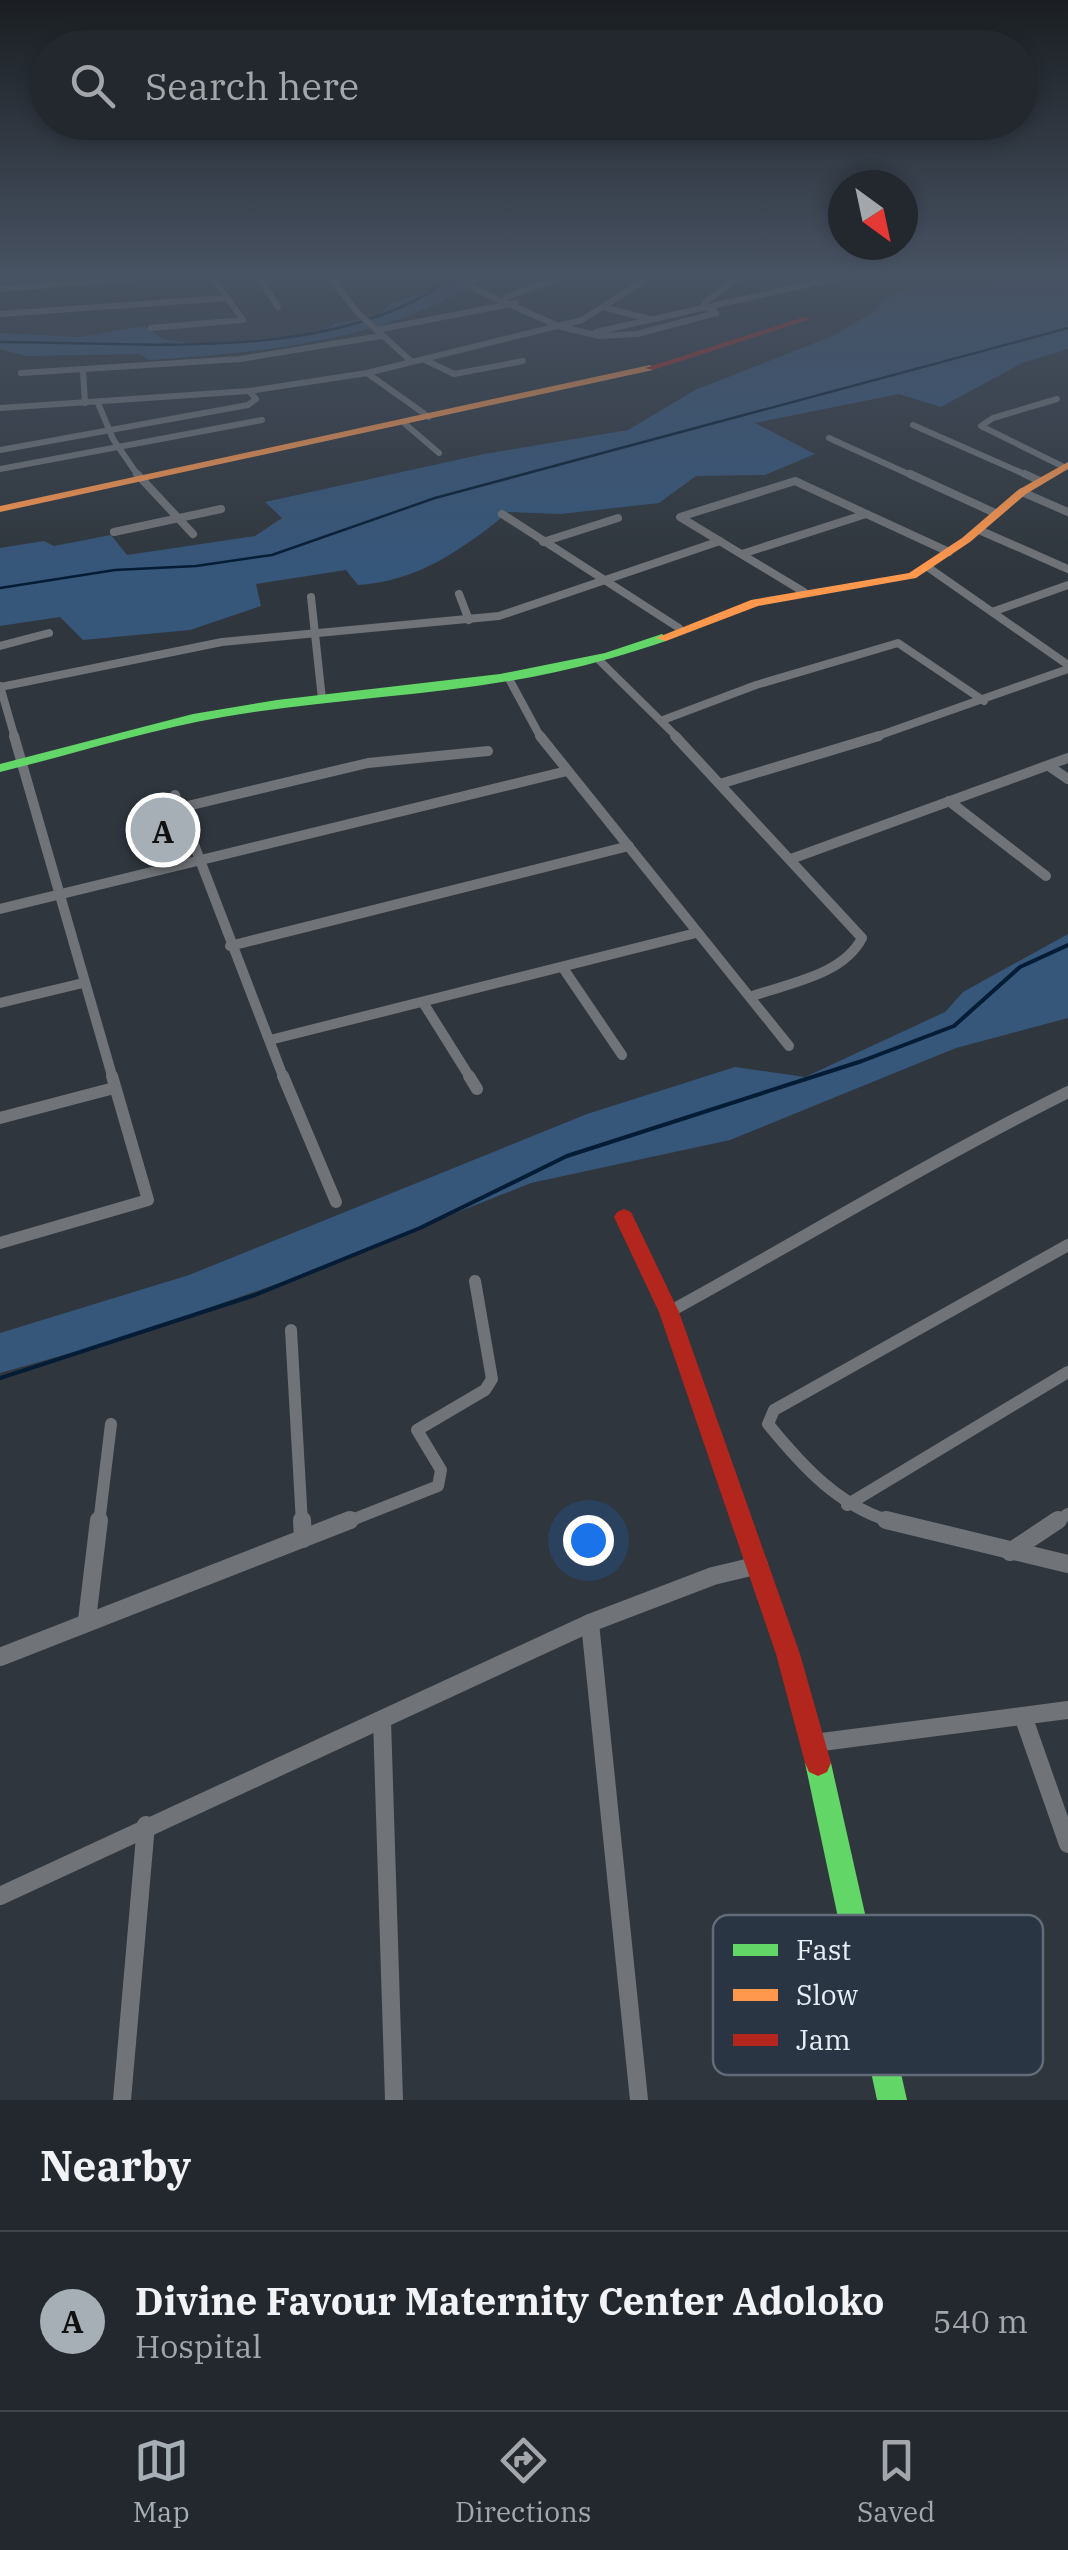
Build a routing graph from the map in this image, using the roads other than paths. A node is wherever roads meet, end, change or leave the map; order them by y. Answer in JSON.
{"nodes":[{"id":1,"x":83,"y":373,"type":"edge"},
{"id":2,"x":371,"y":373,"type":"edge"},
{"id":3,"x":634,"y":373,"type":"edge"},
{"id":4,"x":367,"y":374,"type":"junction"},
{"id":5,"x":250,"y":392,"type":"junction"},
{"id":6,"x":1057,"y":399,"type":"dead end"},
{"id":7,"x":85,"y":403,"type":"junction"},
{"id":8,"x":98,"y":403,"type":"junction"},
{"id":9,"x":0,"y":408,"type":"edge"},
{"id":10,"x":429,"y":418,"type":"junction"},
{"id":11,"x":262,"y":420,"type":"dead end"},
{"id":12,"x":404,"y":423,"type":"junction"},
{"id":13,"x":913,"y":425,"type":"dead end"},
{"id":14,"x":105,"y":429,"type":"junction"},
{"id":15,"x":828,"y":438,"type":"dead end"},
{"id":16,"x":118,"y":448,"type":"junction"},
{"id":17,"x":0,"y":450,"type":"edge"},
{"id":18,"x":439,"y":454,"type":"dead end"},
{"id":19,"x":1066,"y":466,"type":"edge"},
{"id":20,"x":0,"y":469,"type":"edge"},
{"id":21,"x":145,"y":480,"type":"junction"},
{"id":22,"x":1040,"y":481,"type":"junction"},
{"id":23,"x":1022,"y":492,"type":"junction"},
{"id":24,"x":222,"y":508,"type":"dead end"},
{"id":25,"x":0,"y":509,"type":"edge"},
{"id":26,"x":1068,"y":512,"type":"edge"},
{"id":27,"x":995,"y":513,"type":"junction"},
{"id":28,"x":502,"y":514,"type":"dead end"},
{"id":29,"x":866,"y":514,"type":"junction"},
{"id":30,"x":177,"y":518,"type":"junction"},
{"id":31,"x":618,"y":518,"type":"dead end"},
{"id":32,"x":979,"y":530,"type":"junction"},
{"id":33,"x":114,"y":532,"type":"dead end"},
{"id":34,"x":193,"y":534,"type":"dead end"},
{"id":35,"x":720,"y":541,"type":"junction"},
{"id":36,"x":543,"y":542,"type":"junction"},
{"id":37,"x":948,"y":552,"type":"junction"},
{"id":38,"x":742,"y":554,"type":"junction"},
{"id":39,"x":929,"y":568,"type":"junction"},
{"id":40,"x":1068,"y":569,"type":"edge"},
{"id":41,"x":605,"y":582,"type":"junction"},
{"id":42,"x":1068,"y":585,"type":"edge"},
{"id":43,"x":804,"y":592,"type":"junction"},
{"id":44,"x":458,"y":594,"type":"dead end"},
{"id":45,"x":312,"y":597,"type":"dead end"},
{"id":46,"x":992,"y":612,"type":"junction"},
{"id":47,"x":468,"y":620,"type":"junction"},
{"id":48,"x":678,"y":628,"type":"junction"},
{"id":49,"x":49,"y":634,"type":"dead end"},
{"id":50,"x":317,"y":634,"type":"junction"},
{"id":51,"x":0,"y":646,"type":"edge"},
{"id":52,"x":600,"y":661,"type":"junction"},
{"id":53,"x":1067,"y":665,"type":"edge"},
{"id":54,"x":508,"y":676,"type":"junction"},
{"id":55,"x":0,"y":687,"type":"edge"},
{"id":56,"x":1,"y":696,"type":"edge"},
{"id":57,"x":322,"y":699,"type":"junction"},
{"id":58,"x":984,"y":701,"type":"junction"},
{"id":59,"x":663,"y":720,"type":"junction"},
{"id":60,"x":488,"y":751,"type":"dead end"},
{"id":61,"x":1068,"y":758,"type":"edge"},
{"id":62,"x":22,"y":762,"type":"junction"},
{"id":63,"x":1049,"y":766,"type":"junction"},
{"id":64,"x":0,"y":768,"type":"edge"},
{"id":65,"x":567,"y":771,"type":"junction"},
{"id":66,"x":1068,"y":779,"type":"edge"},
{"id":67,"x":724,"y":783,"type":"junction"},
{"id":68,"x":174,"y":795,"type":"dead end"},
{"id":69,"x":949,"y":802,"type":"junction"},
{"id":70,"x":178,"y":808,"type":"junction"},
{"id":71,"x":629,"y":846,"type":"junction"},
{"id":72,"x":790,"y":858,"type":"junction"},
{"id":73,"x":201,"y":860,"type":"junction"},
{"id":74,"x":1046,"y":876,"type":"dead end"},
{"id":75,"x":60,"y":895,"type":"junction"},
{"id":76,"x":0,"y":908,"type":"edge"},
{"id":77,"x":696,"y":932,"type":"junction"},
{"id":78,"x":230,"y":946,"type":"junction"},
{"id":79,"x":564,"y":968,"type":"junction"},
{"id":80,"x":82,"y":983,"type":"junction"},
{"id":81,"x":753,"y":996,"type":"junction"},
{"id":82,"x":0,"y":1003,"type":"edge"},
{"id":83,"x":424,"y":1004,"type":"junction"},
{"id":84,"x":270,"y":1040,"type":"junction"},
{"id":85,"x":789,"y":1046,"type":"dead end"},
{"id":86,"x":622,"y":1055,"type":"dead end"},
{"id":87,"x":114,"y":1088,"type":"junction"},
{"id":88,"x":477,"y":1089,"type":"dead end"},
{"id":89,"x":1068,"y":1092,"type":"edge"},
{"id":90,"x":0,"y":1118,"type":"edge"},
{"id":91,"x":336,"y":1202,"type":"dead end"},
{"id":92,"x":624,"y":1218,"type":"dead end"},
{"id":93,"x":0,"y":1243,"type":"edge"},
{"id":94,"x":1068,"y":1245,"type":"edge"},
{"id":95,"x":475,"y":1281,"type":"dead end"},
{"id":96,"x":669,"y":1312,"type":"junction"},
{"id":97,"x":291,"y":1330,"type":"dead end"},
{"id":98,"x":1068,"y":1372,"type":"edge"},
{"id":99,"x":111,"y":1424,"type":"dead end"},
{"id":100,"x":847,"y":1505,"type":"junction"},
{"id":101,"x":1068,"y":1514,"type":"edge"},
{"id":102,"x":302,"y":1539,"type":"junction"},
{"id":103,"x":1010,"y":1552,"type":"junction"},
{"id":104,"x":1068,"y":1564,"type":"edge"},
{"id":105,"x":758,"y":1565,"type":"junction"},
{"id":106,"x":87,"y":1620,"type":"junction"},
{"id":107,"x":590,"y":1623,"type":"junction"},
{"id":108,"x":0,"y":1656,"type":"edge"},
{"id":109,"x":1068,"y":1710,"type":"edge"},
{"id":110,"x":1023,"y":1716,"type":"junction"},
{"id":111,"x":382,"y":1720,"type":"junction"},
{"id":112,"x":814,"y":1744,"type":"junction"},
{"id":113,"x":146,"y":1825,"type":"junction"},
{"id":114,"x":1068,"y":1844,"type":"edge"},
{"id":115,"x":0,"y":1896,"type":"edge"},
{"id":116,"x":851,"y":1915,"type":"edge"},
{"id":117,"x":887,"y":2075,"type":"edge"},
{"id":118,"x":122,"y":2100,"type":"edge"},
{"id":119,"x":394,"y":2100,"type":"edge"},
{"id":120,"x":639,"y":2100,"type":"edge"},
{"id":121,"x":892,"y":2100,"type":"edge"}],
"edges":[{"from":1,"to":7,"type":"street"},
{"from":2,"to":4,"type":"street"},
{"from":3,"to":10,"type":"street"},
{"from":4,"to":5,"type":"street"},
{"from":4,"to":10,"type":"street"},
{"from":5,"to":8,"type":"street"},
{"from":5,"to":14,"type":"street"},
{"from":6,"to":19,"type":"street"},
{"from":7,"to":8,"type":"street"},
{"from":7,"to":9,"type":"street"},
{"from":8,"to":14,"type":"street"},
{"from":10,"to":12,"type":"street"},
{"from":11,"to":16,"type":"street"},
{"from":12,"to":18,"type":"street"},
{"from":12,"to":21,"type":"street"},
{"from":13,"to":22,"type":"street"},
{"from":14,"to":16,"type":"street"},
{"from":14,"to":17,"type":"street"},
{"from":15,"to":27,"type":"street"},
{"from":16,"to":20,"type":"street"},
{"from":16,"to":21,"type":"street"},
{"from":19,"to":22,"type":"street"},
{"from":21,"to":25,"type":"street"},
{"from":21,"to":30,"type":"street"},
{"from":22,"to":23,"type":"street"},
{"from":23,"to":26,"type":"street"},
{"from":23,"to":27,"type":"street"},
{"from":24,"to":30,"type":"street"},
{"from":27,"to":32,"type":"street"},
{"from":28,"to":36,"type":"street"},
{"from":29,"to":35,"type":"street"},
{"from":29,"to":37,"type":"street"},
{"from":29,"to":38,"type":"street"},
{"from":30,"to":33,"type":"street"},
{"from":30,"to":34,"type":"street"},
{"from":31,"to":36,"type":"street"},
{"from":32,"to":37,"type":"street"},
{"from":32,"to":40,"type":"street"},
{"from":35,"to":38,"type":"street"},
{"from":35,"to":41,"type":"street"},
{"from":36,"to":41,"type":"street"},
{"from":37,"to":39,"type":"street"},
{"from":38,"to":43,"type":"street"},
{"from":39,"to":43,"type":"street"},
{"from":39,"to":46,"type":"street"},
{"from":41,"to":47,"type":"street"},
{"from":41,"to":48,"type":"street"},
{"from":42,"to":46,"type":"street"},
{"from":43,"to":48,"type":"street"},
{"from":44,"to":47,"type":"street"},
{"from":45,"to":50,"type":"street"},
{"from":46,"to":53,"type":"street"},
{"from":47,"to":50,"type":"street"},
{"from":48,"to":52,"type":"street"},
{"from":49,"to":51,"type":"street"},
{"from":50,"to":55,"type":"street"},
{"from":50,"to":57,"type":"street"},
{"from":52,"to":54,"type":"street"},
{"from":52,"to":59,"type":"street"},
{"from":53,"to":58,"type":"street"},
{"from":54,"to":57,"type":"street"},
{"from":54,"to":65,"type":"street"},
{"from":55,"to":56,"type":"street"},
{"from":56,"to":62,"type":"street"},
{"from":57,"to":62,"type":"street"},
{"from":58,"to":59,"type":"street"},
{"from":58,"to":67,"type":"street"},
{"from":59,"to":67,"type":"street"},
{"from":60,"to":70,"type":"street"},
{"from":61,"to":63,"type":"street"},
{"from":62,"to":64,"type":"street"},
{"from":62,"to":75,"type":"street"},
{"from":63,"to":66,"type":"street"},
{"from":63,"to":69,"type":"street"},
{"from":65,"to":71,"type":"street"},
{"from":65,"to":73,"type":"street"},
{"from":67,"to":72,"type":"street"},
{"from":68,"to":70,"type":"street"},
{"from":69,"to":72,"type":"street"},
{"from":69,"to":74,"type":"street"},
{"from":70,"to":73,"type":"street"},
{"from":71,"to":77,"type":"street"},
{"from":71,"to":78,"type":"street"},
{"from":72,"to":81,"type":"street"},
{"from":73,"to":75,"type":"street"},
{"from":73,"to":78,"type":"street"},
{"from":75,"to":76,"type":"street"},
{"from":75,"to":80,"type":"street"},
{"from":77,"to":79,"type":"street"},
{"from":77,"to":81,"type":"street"},
{"from":78,"to":84,"type":"street"},
{"from":79,"to":83,"type":"street"},
{"from":79,"to":86,"type":"street"},
{"from":80,"to":82,"type":"street"},
{"from":80,"to":87,"type":"street"},
{"from":81,"to":85,"type":"street"},
{"from":83,"to":84,"type":"street"},
{"from":83,"to":88,"type":"street"},
{"from":84,"to":91,"type":"street"},
{"from":87,"to":90,"type":"street"},
{"from":87,"to":93,"type":"street"},
{"from":89,"to":96,"type":"street"},
{"from":92,"to":96,"type":"street"},
{"from":94,"to":100,"type":"street"},
{"from":95,"to":102,"type":"street"},
{"from":96,"to":105,"type":"street"},
{"from":97,"to":102,"type":"street"},
{"from":98,"to":100,"type":"street"},
{"from":99,"to":106,"type":"street"},
{"from":100,"to":103,"type":"street"},
{"from":101,"to":103,"type":"street"},
{"from":102,"to":106,"type":"street"},
{"from":103,"to":104,"type":"street"},
{"from":105,"to":107,"type":"street"},
{"from":105,"to":112,"type":"street"},
{"from":106,"to":108,"type":"street"},
{"from":107,"to":111,"type":"street"},
{"from":107,"to":120,"type":"street"},
{"from":109,"to":110,"type":"street"},
{"from":110,"to":112,"type":"street"},
{"from":110,"to":114,"type":"street"},
{"from":111,"to":113,"type":"street"},
{"from":111,"to":119,"type":"street"},
{"from":112,"to":116,"type":"street"},
{"from":113,"to":115,"type":"street"},
{"from":113,"to":118,"type":"street"},
{"from":117,"to":121,"type":"street"}]}
